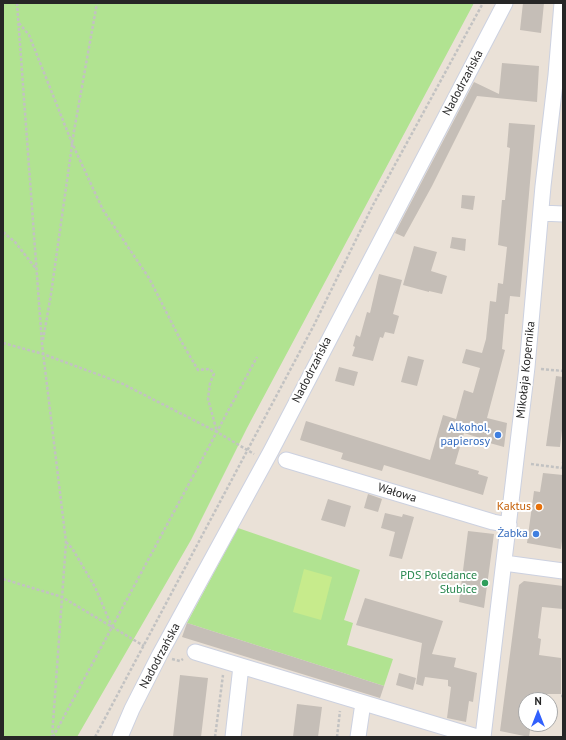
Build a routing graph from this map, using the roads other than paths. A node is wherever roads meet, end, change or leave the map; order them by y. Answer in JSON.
{"nodes":[{"id":1,"x":505,"y":3,"type":"edge"},
{"id":2,"x":562,"y":3,"type":"edge"},
{"id":3,"x":541,"y":213,"type":"junction"},
{"id":4,"x":563,"y":214,"type":"edge"},
{"id":5,"x":286,"y":460,"type":"dead end"},
{"id":6,"x":509,"y":525,"type":"junction"},
{"id":7,"x":504,"y":562,"type":"junction"},
{"id":8,"x":563,"y":571,"type":"edge"},
{"id":9,"x":195,"y":652,"type":"road end"},
{"id":10,"x":241,"y":666,"type":"junction"},
{"id":11,"x":363,"y":703,"type":"junction"},
{"id":12,"x":120,"y":737,"type":"edge"},
{"id":13,"x":233,"y":737,"type":"edge"},
{"id":14,"x":358,"y":737,"type":"edge"},
{"id":15,"x":477,"y":737,"type":"edge"},
{"id":16,"x":483,"y":737,"type":"edge"}],
"edges":[{"from":1,"to":12,"type":"street","name":"Nadodrzańska"},
{"from":2,"to":3,"type":"street","name":"Mikołaja Kopernika"},
{"from":3,"to":4,"type":"street"},
{"from":3,"to":6,"type":"street","name":"Mikołaja Kopernika"},
{"from":5,"to":6,"type":"street","name":"Wałowa"},
{"from":6,"to":7,"type":"street","name":"Mikołaja Kopernika"},
{"from":7,"to":8,"type":"street"},
{"from":7,"to":16,"type":"street","name":"Mikołaja Kopernika"},
{"from":9,"to":10,"type":"street"},
{"from":10,"to":11,"type":"street"},
{"from":10,"to":13,"type":"street"},
{"from":11,"to":14,"type":"street"},
{"from":11,"to":15,"type":"street"}]}
